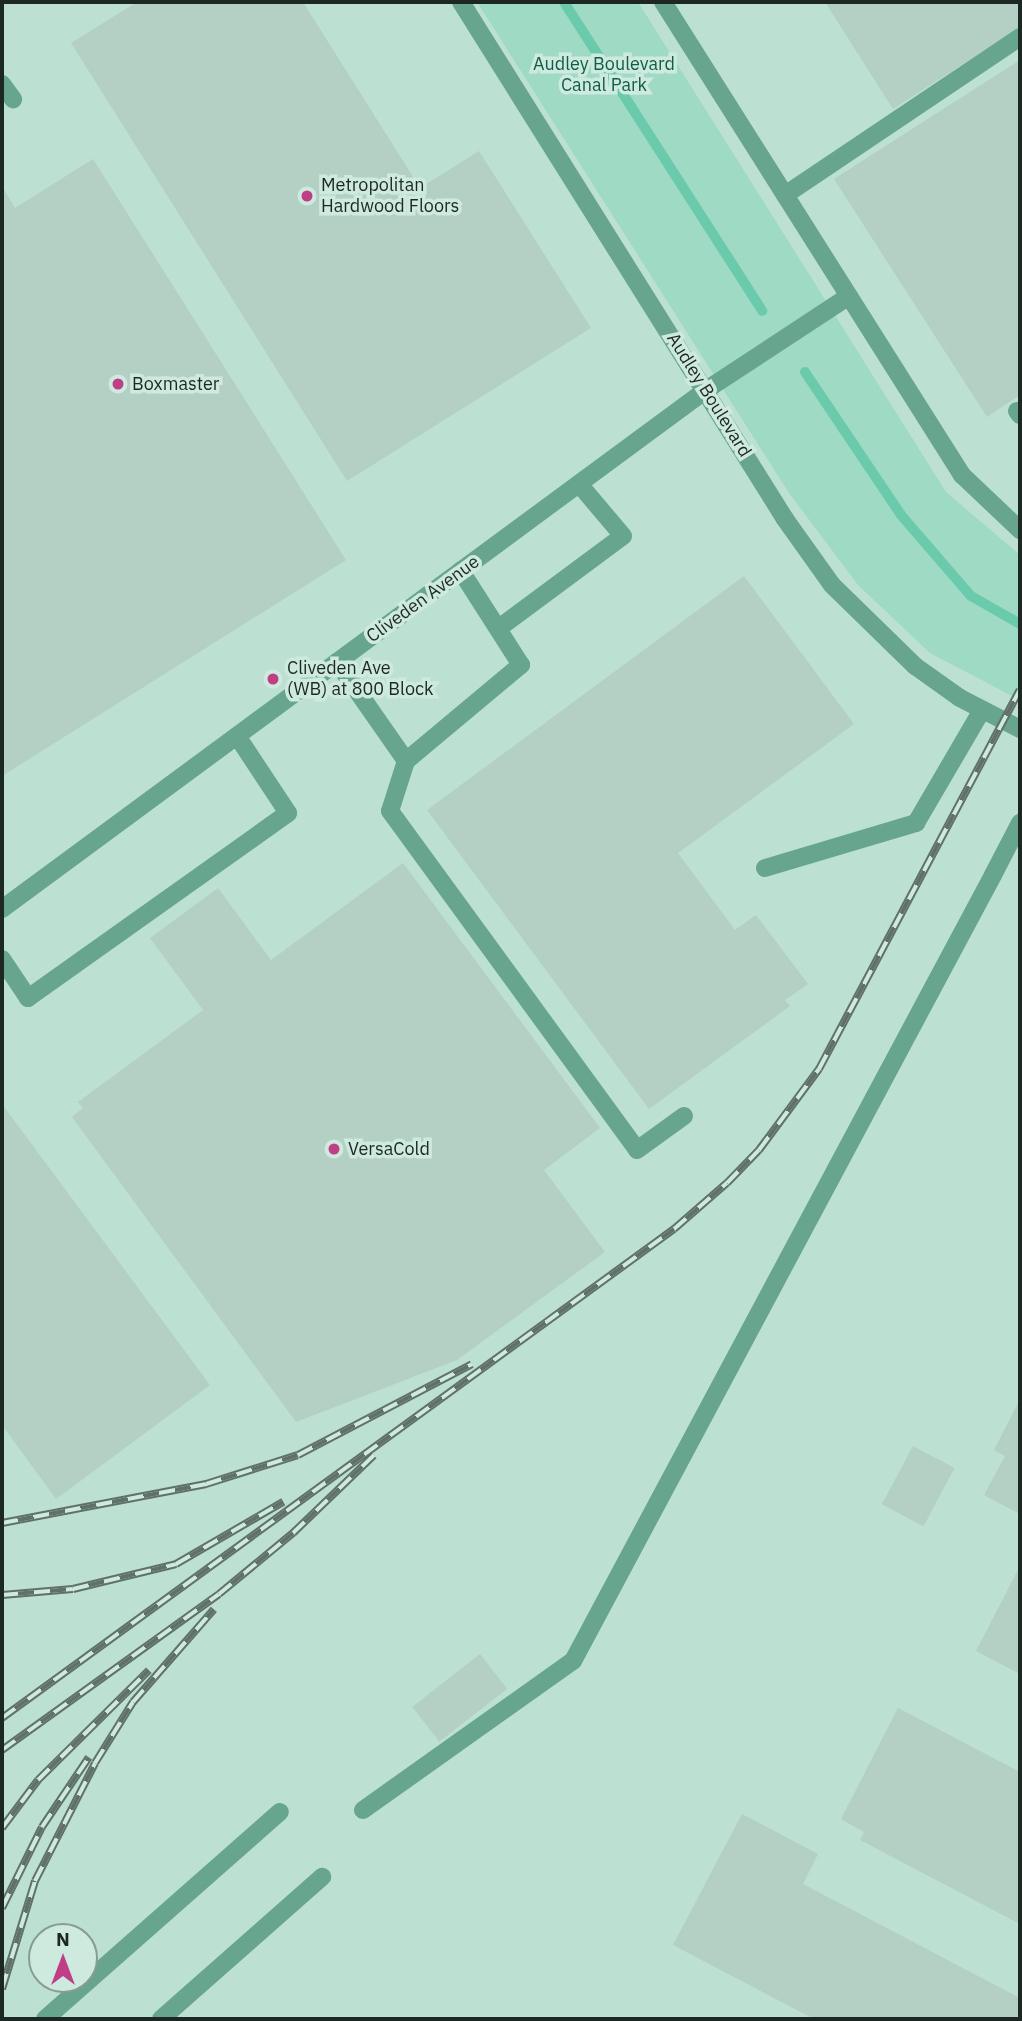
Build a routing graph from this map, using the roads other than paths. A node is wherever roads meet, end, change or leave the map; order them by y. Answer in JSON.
{"nodes":[{"id":1,"x":460,"y":2,"type":"edge"},
{"id":2,"x":663,"y":2,"type":"edge"},
{"id":3,"x":1020,"y":37,"type":"edge"},
{"id":4,"x":2,"y":84,"type":"edge"},
{"id":5,"x":13,"y":99,"type":"dead end"},
{"id":6,"x":785,"y":195,"type":"junction"},
{"id":7,"x":849,"y":296,"type":"junction"},
{"id":8,"x":706,"y":390,"type":"junction"},
{"id":9,"x":579,"y":484,"type":"junction"},
{"id":10,"x":1020,"y":530,"type":"edge"},
{"id":11,"x":461,"y":571,"type":"junction"},
{"id":12,"x":499,"y":628,"type":"junction"},
{"id":13,"x":337,"y":662,"type":"junction"},
{"id":14,"x":982,"y":710,"type":"junction"},
{"id":15,"x":1020,"y":729,"type":"edge"},
{"id":16,"x":237,"y":736,"type":"junction"},
{"id":17,"x":406,"y":761,"type":"junction"},
{"id":18,"x":1020,"y":823,"type":"edge"},
{"id":19,"x":765,"y":868,"type":"dead end"},
{"id":20,"x":2,"y":909,"type":"edge"},
{"id":21,"x":2,"y":959,"type":"edge"},
{"id":22,"x":684,"y":1116,"type":"dead end"},
{"id":23,"x":363,"y":1810,"type":"dead end"},
{"id":24,"x":280,"y":1812,"type":"dead end"},
{"id":25,"x":322,"y":1877,"type":"dead end"},
{"id":26,"x":45,"y":2019,"type":"edge"},
{"id":27,"x":161,"y":2019,"type":"edge"}],
"edges":[{"from":1,"to":8,"type":"street","name":"Audley Boulevard"},
{"from":2,"to":6,"type":"street"},
{"from":3,"to":6,"type":"street"},
{"from":4,"to":5,"type":"street"},
{"from":6,"to":7,"type":"street"},
{"from":7,"to":8,"type":"street","name":"Cliveden Avenue"},
{"from":7,"to":10,"type":"street"},
{"from":8,"to":9,"type":"street","name":"Cliveden Avenue"},
{"from":8,"to":14,"type":"street","name":"Audley Boulevard"},
{"from":9,"to":11,"type":"street","name":"Cliveden Avenue"},
{"from":9,"to":12,"type":"street"},
{"from":11,"to":12,"type":"street"},
{"from":11,"to":13,"type":"street","name":"Cliveden Avenue"},
{"from":12,"to":17,"type":"street"},
{"from":13,"to":16,"type":"street","name":"Cliveden Avenue"},
{"from":13,"to":17,"type":"street"},
{"from":14,"to":15,"type":"street","name":"Audley Boulevard"},
{"from":14,"to":19,"type":"street"},
{"from":16,"to":20,"type":"street","name":"Cliveden Avenue"},
{"from":16,"to":21,"type":"street"},
{"from":17,"to":22,"type":"street"},
{"from":18,"to":23,"type":"street"},
{"from":24,"to":26,"type":"street"},
{"from":25,"to":27,"type":"street"}]}
